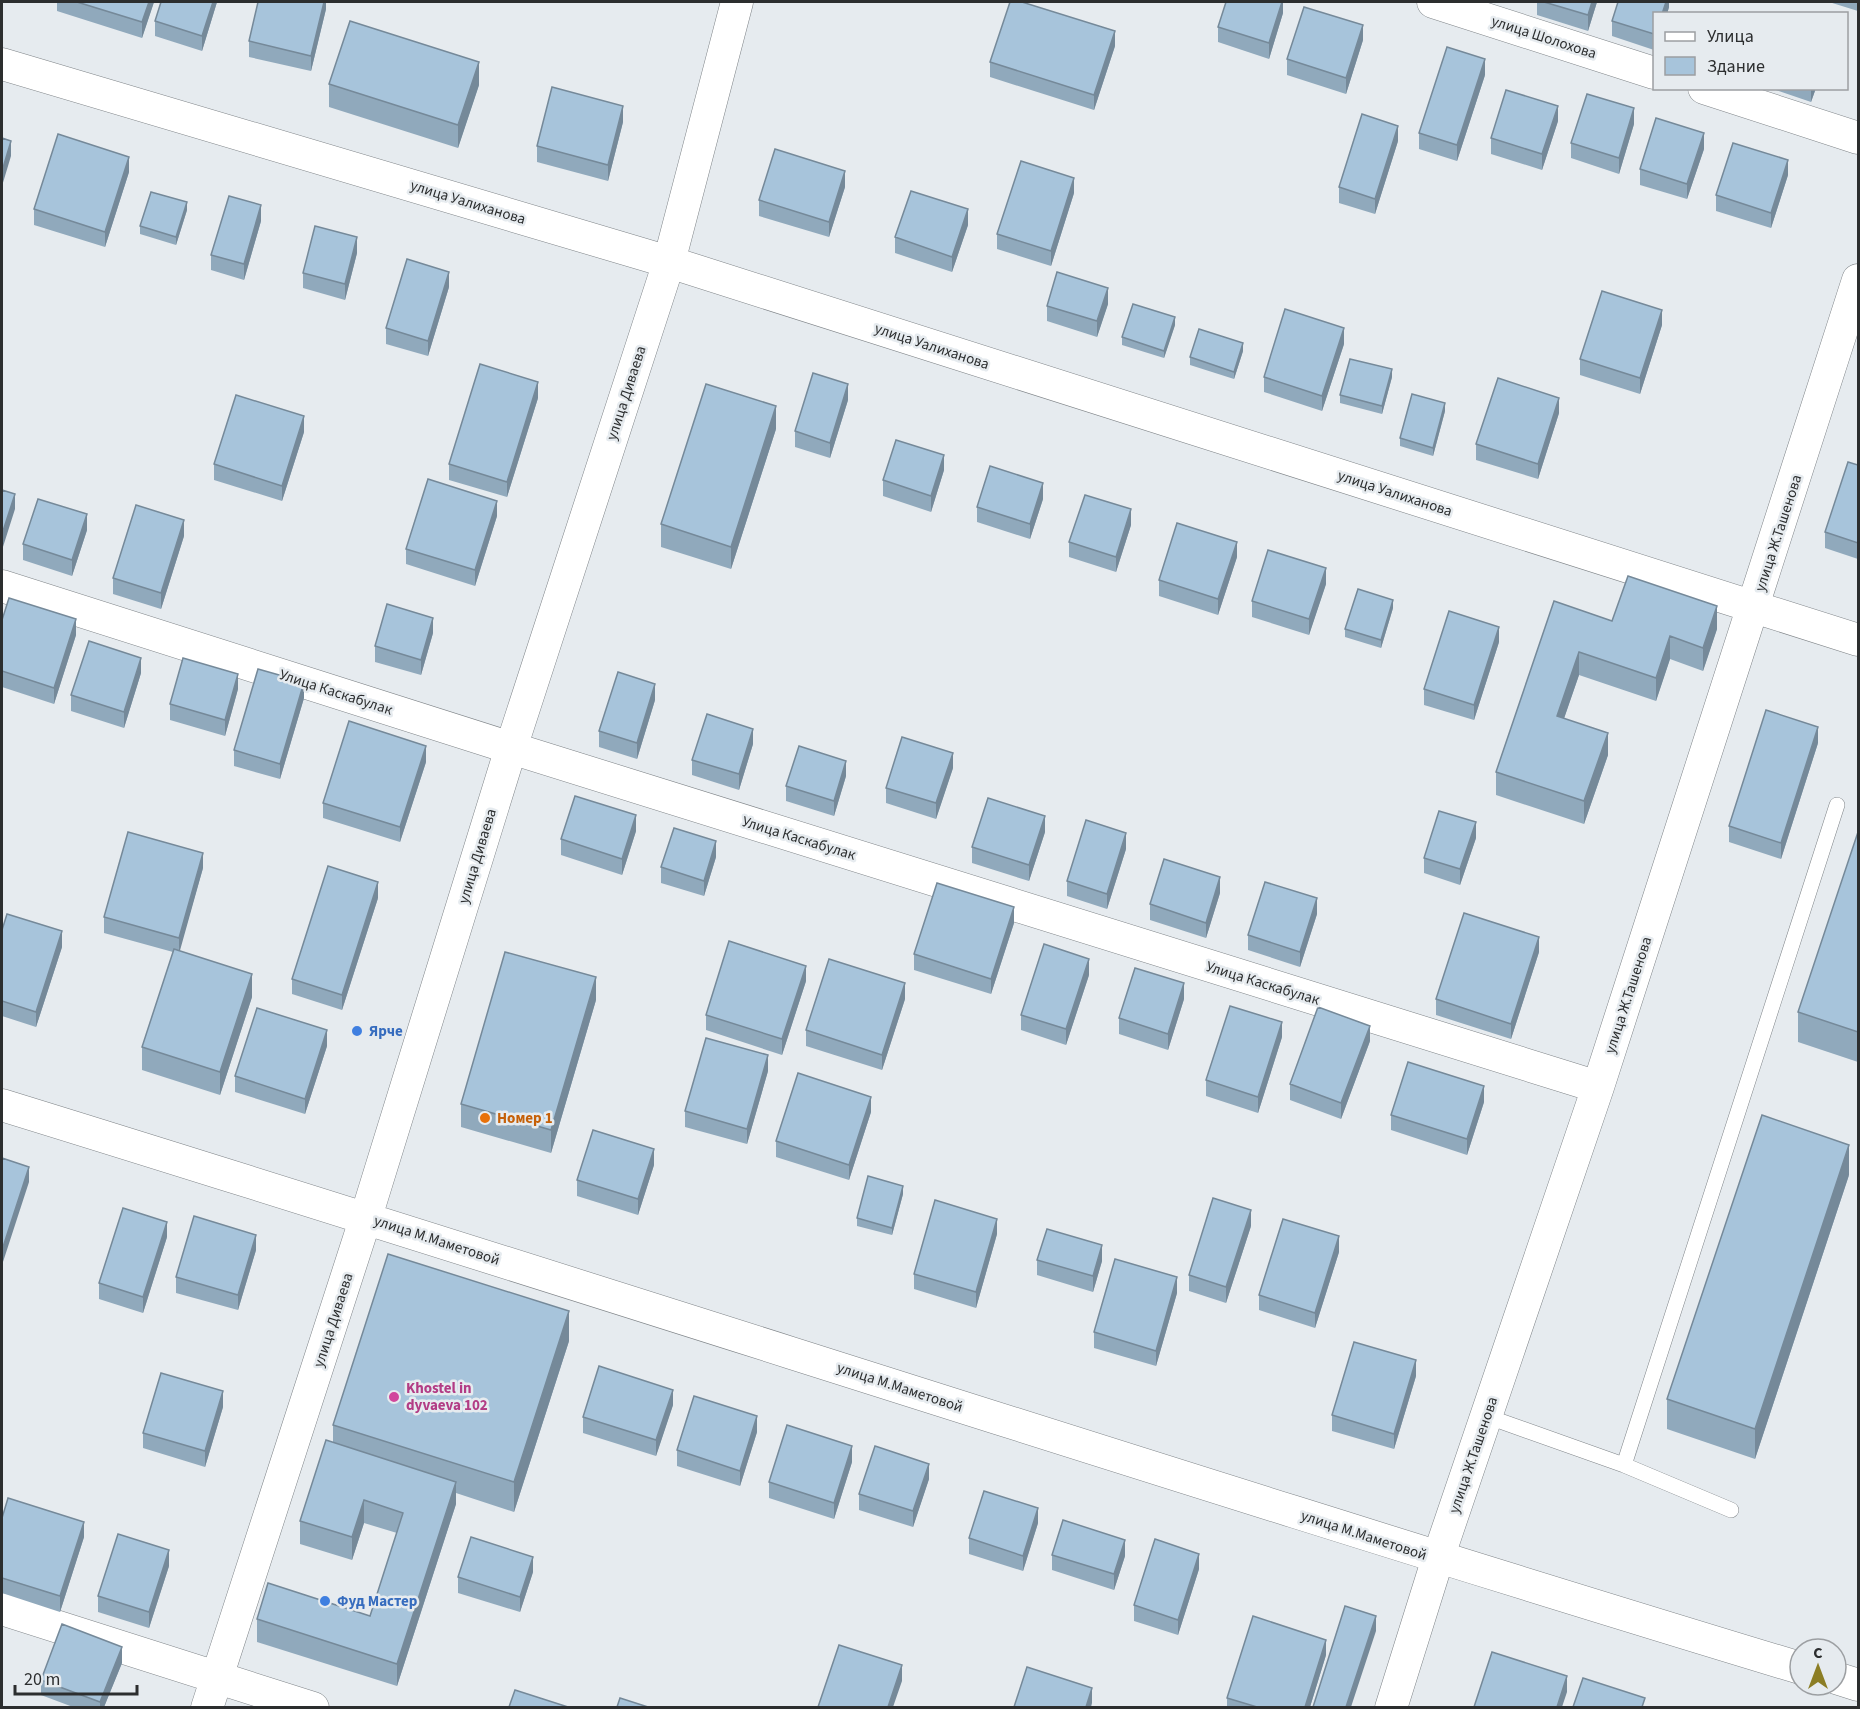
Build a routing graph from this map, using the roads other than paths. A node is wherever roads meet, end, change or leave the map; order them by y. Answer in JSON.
{"nodes":[{"id":1,"x":737,"y":2,"type":"edge"},
{"id":2,"x":1433,"y":2,"type":"edge"},
{"id":3,"x":2,"y":64,"type":"edge"},
{"id":4,"x":1653,"y":73,"type":"edge"},
{"id":5,"x":1710,"y":90,"type":"edge"},
{"id":6,"x":1858,"y":138,"type":"edge"},
{"id":7,"x":669,"y":262,"type":"junction"},
{"id":8,"x":1858,"y":280,"type":"edge"},
{"id":9,"x":2,"y":586,"type":"edge"},
{"id":10,"x":1754,"y":607,"type":"junction"},
{"id":11,"x":1858,"y":640,"type":"edge"},
{"id":12,"x":511,"y":748,"type":"junction"},
{"id":13,"x":1837,"y":805,"type":"dead end"},
{"id":14,"x":1598,"y":1087,"type":"junction"},
{"id":15,"x":2,"y":1105,"type":"edge"},
{"id":16,"x":366,"y":1217,"type":"junction"},
{"id":17,"x":1486,"y":1416,"type":"junction"},
{"id":18,"x":1624,"y":1465,"type":"junction"},
{"id":19,"x":1731,"y":1510,"type":"dead end"},
{"id":20,"x":1438,"y":1558,"type":"junction"},
{"id":21,"x":2,"y":1609,"type":"edge"},
{"id":22,"x":1788,"y":1664,"type":"edge"},
{"id":23,"x":218,"y":1677,"type":"junction"},
{"id":24,"x":207,"y":1707,"type":"edge"},
{"id":25,"x":313,"y":1707,"type":"edge"},
{"id":26,"x":1391,"y":1707,"type":"edge"}],
"edges":[{"from":1,"to":7,"type":"street","name":"улица Диваева"},
{"from":2,"to":4,"type":"street","name":"улица Шолохова"},
{"from":3,"to":7,"type":"street","name":"улица Уалиханова"},
{"from":5,"to":6,"type":"street"},
{"from":7,"to":10,"type":"street","name":"улица Уалиханова"},
{"from":7,"to":12,"type":"street","name":"улица Диваева"},
{"from":8,"to":10,"type":"street","name":"улица Ж.Ташенова"},
{"from":9,"to":12,"type":"street","name":"Улица Каскабулак"},
{"from":10,"to":11,"type":"street","name":"улица Уалиханова"},
{"from":10,"to":14,"type":"street","name":"улица Ж.Ташенова"},
{"from":12,"to":14,"type":"street","name":"Улица Каскабулак"},
{"from":12,"to":16,"type":"street","name":"улица Диваева"},
{"from":13,"to":18,"type":"lane"},
{"from":14,"to":17,"type":"street","name":"улица Ж.Ташенова"},
{"from":15,"to":16,"type":"street","name":"улица М.Маметовой"},
{"from":16,"to":20,"type":"street","name":"улица М.Маметовой"},
{"from":16,"to":23,"type":"street","name":"улица Диваева"},
{"from":17,"to":18,"type":"lane"},
{"from":17,"to":20,"type":"street","name":"улица Ж.Ташенова"},
{"from":18,"to":19,"type":"lane"},
{"from":20,"to":22,"type":"street","name":"улица М.Маметовой"},
{"from":20,"to":26,"type":"street","name":"улица Ж.Ташенова"},
{"from":21,"to":23,"type":"street"},
{"from":23,"to":24,"type":"street","name":"улица Диваева"},
{"from":23,"to":25,"type":"street"}]}
